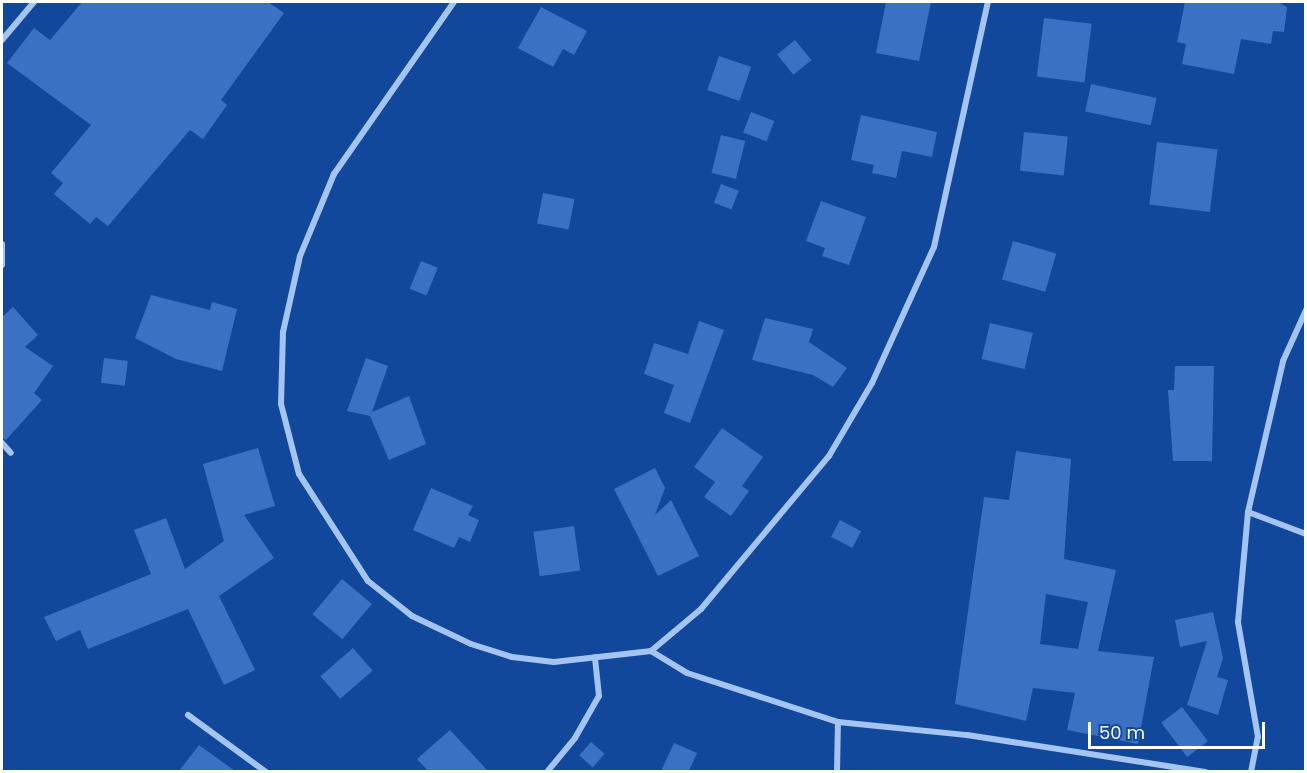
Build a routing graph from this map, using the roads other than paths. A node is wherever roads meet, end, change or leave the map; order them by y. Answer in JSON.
{"nodes":[{"id":1,"x":34,"y":2,"type":"edge"},
{"id":2,"x":454,"y":2,"type":"edge"},
{"id":3,"x":988,"y":2,"type":"edge"},
{"id":4,"x":2,"y":40,"type":"edge"},
{"id":5,"x":2,"y":244,"type":"edge"},
{"id":6,"x":2,"y":265,"type":"edge"},
{"id":7,"x":1305,"y":310,"type":"edge"},
{"id":8,"x":2,"y":443,"type":"edge"},
{"id":9,"x":11,"y":453,"type":"dead end"},
{"id":10,"x":1248,"y":512,"type":"junction"},
{"id":11,"x":1305,"y":534,"type":"edge"},
{"id":12,"x":651,"y":651,"type":"junction"},
{"id":13,"x":595,"y":657,"type":"junction"},
{"id":14,"x":188,"y":715,"type":"dead end"},
{"id":15,"x":838,"y":722,"type":"junction"},
{"id":16,"x":266,"y":771,"type":"edge"},
{"id":17,"x":547,"y":771,"type":"edge"},
{"id":18,"x":837,"y":771,"type":"edge"},
{"id":19,"x":1205,"y":771,"type":"edge"},
{"id":20,"x":1251,"y":771,"type":"edge"}],
"edges":[{"from":1,"to":4,"type":"street"},
{"from":2,"to":13,"type":"street"},
{"from":3,"to":12,"type":"street"},
{"from":5,"to":6,"type":"street"},
{"from":7,"to":10,"type":"street"},
{"from":8,"to":9,"type":"street"},
{"from":10,"to":11,"type":"street"},
{"from":10,"to":20,"type":"street"},
{"from":12,"to":13,"type":"street"},
{"from":12,"to":15,"type":"street"},
{"from":13,"to":17,"type":"street"},
{"from":14,"to":16,"type":"street"},
{"from":15,"to":18,"type":"street"},
{"from":15,"to":19,"type":"street"}]}
